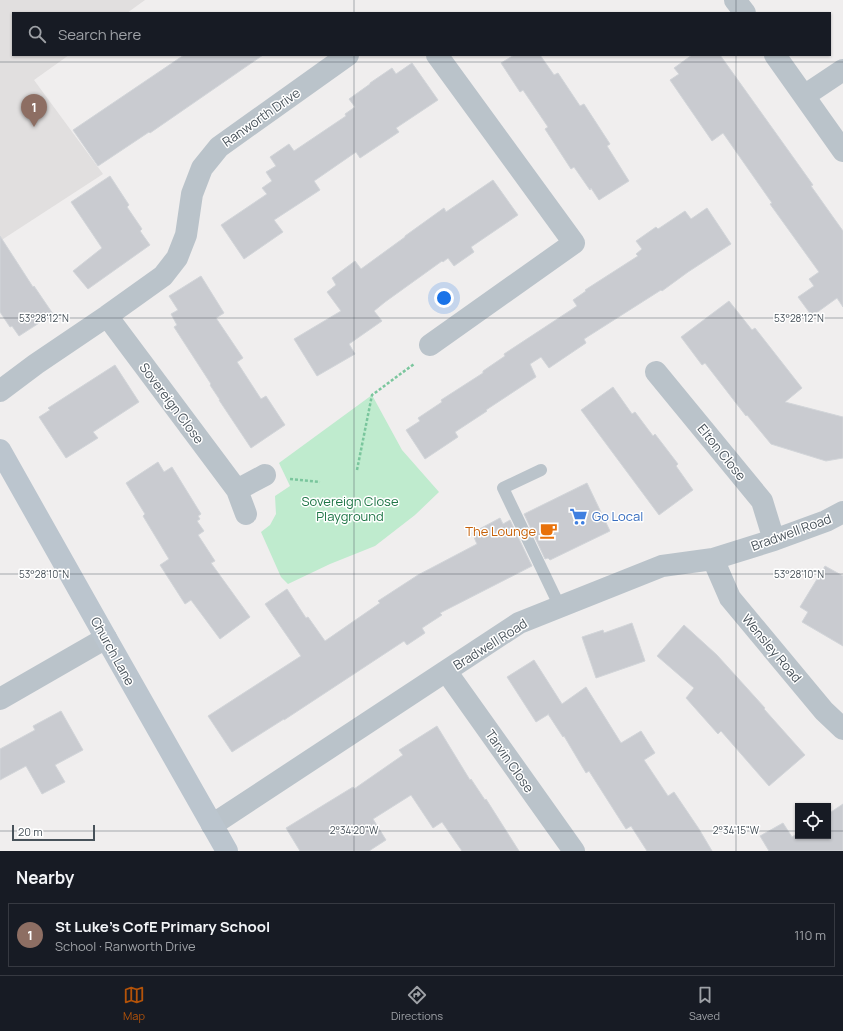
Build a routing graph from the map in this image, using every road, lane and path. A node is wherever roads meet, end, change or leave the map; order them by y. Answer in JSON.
{"nodes":[{"id":1,"x":735,"y":0,"type":"edge"},
{"id":2,"x":744,"y":12,"type":"edge"},
{"id":3,"x":347,"y":56,"type":"edge"},
{"id":4,"x":438,"y":56,"type":"edge"},
{"id":5,"x":776,"y":56,"type":"edge"},
{"id":6,"x":843,"y":70,"type":"edge"},
{"id":7,"x":804,"y":96,"type":"junction"},
{"id":8,"x":843,"y":151,"type":"edge"},
{"id":9,"x":107,"y":316,"type":"junction"},
{"id":10,"x":430,"y":345,"type":"joint"},
{"id":11,"x":656,"y":372,"type":"dead end"},
{"id":12,"x":0,"y":391,"type":"edge"},
{"id":13,"x":0,"y":450,"type":"edge"},
{"id":14,"x":357,"y":470,"type":"dead end"},
{"id":15,"x":541,"y":470,"type":"dead end"},
{"id":16,"x":266,"y":475,"type":"joint"},
{"id":17,"x":320,"y":482,"type":"dead end"},
{"id":18,"x":237,"y":490,"type":"junction"},
{"id":19,"x":843,"y":512,"type":"edge"},
{"id":20,"x":246,"y":514,"type":"dead end"},
{"id":21,"x":774,"y":540,"type":"junction"},
{"id":22,"x":713,"y":558,"type":"junction"},
{"id":23,"x":560,"y":607,"type":"junction"},
{"id":24,"x":106,"y":638,"type":"junction"},
{"id":25,"x":446,"y":671,"type":"junction"},
{"id":26,"x":0,"y":700,"type":"edge"},
{"id":27,"x":843,"y":729,"type":"edge"},
{"id":28,"x":212,"y":825,"type":"junction"},
{"id":29,"x":227,"y":851,"type":"edge"},
{"id":30,"x":574,"y":851,"type":"edge"}],
"edges":[{"from":1,"to":2,"type":"street"},
{"from":3,"to":9,"type":"street","name":"Ranworth Drive"},
{"from":4,"to":10,"type":"street"},
{"from":5,"to":7,"type":"street"},
{"from":6,"to":7,"type":"street"},
{"from":7,"to":8,"type":"street"},
{"from":9,"to":12,"type":"street","name":"Ranworth Drive"},
{"from":9,"to":18,"type":"street","name":"Sovereign Close"},
{"from":10,"to":14,"type":"path"},
{"from":11,"to":21,"type":"street","name":"Elton Close"},
{"from":13,"to":24,"type":"main road","name":"Church Lane"},
{"from":15,"to":23,"type":"lane"},
{"from":16,"to":17,"type":"path"},
{"from":16,"to":18,"type":"street"},
{"from":18,"to":20,"type":"street","name":"Sovereign Close"},
{"from":19,"to":21,"type":"street","name":"Bradwell Road"},
{"from":21,"to":22,"type":"street","name":"Bradwell Road"},
{"from":22,"to":23,"type":"street","name":"Bradwell Road"},
{"from":22,"to":27,"type":"street","name":"Wensley Road"},
{"from":23,"to":25,"type":"street","name":"Bradwell Road"},
{"from":24,"to":26,"type":"street"},
{"from":24,"to":28,"type":"main road","name":"Church Lane"},
{"from":25,"to":28,"type":"street","name":"Bradwell Road"},
{"from":25,"to":30,"type":"street","name":"Tarvin Close"},
{"from":28,"to":29,"type":"main road","name":"Church Lane"}]}
